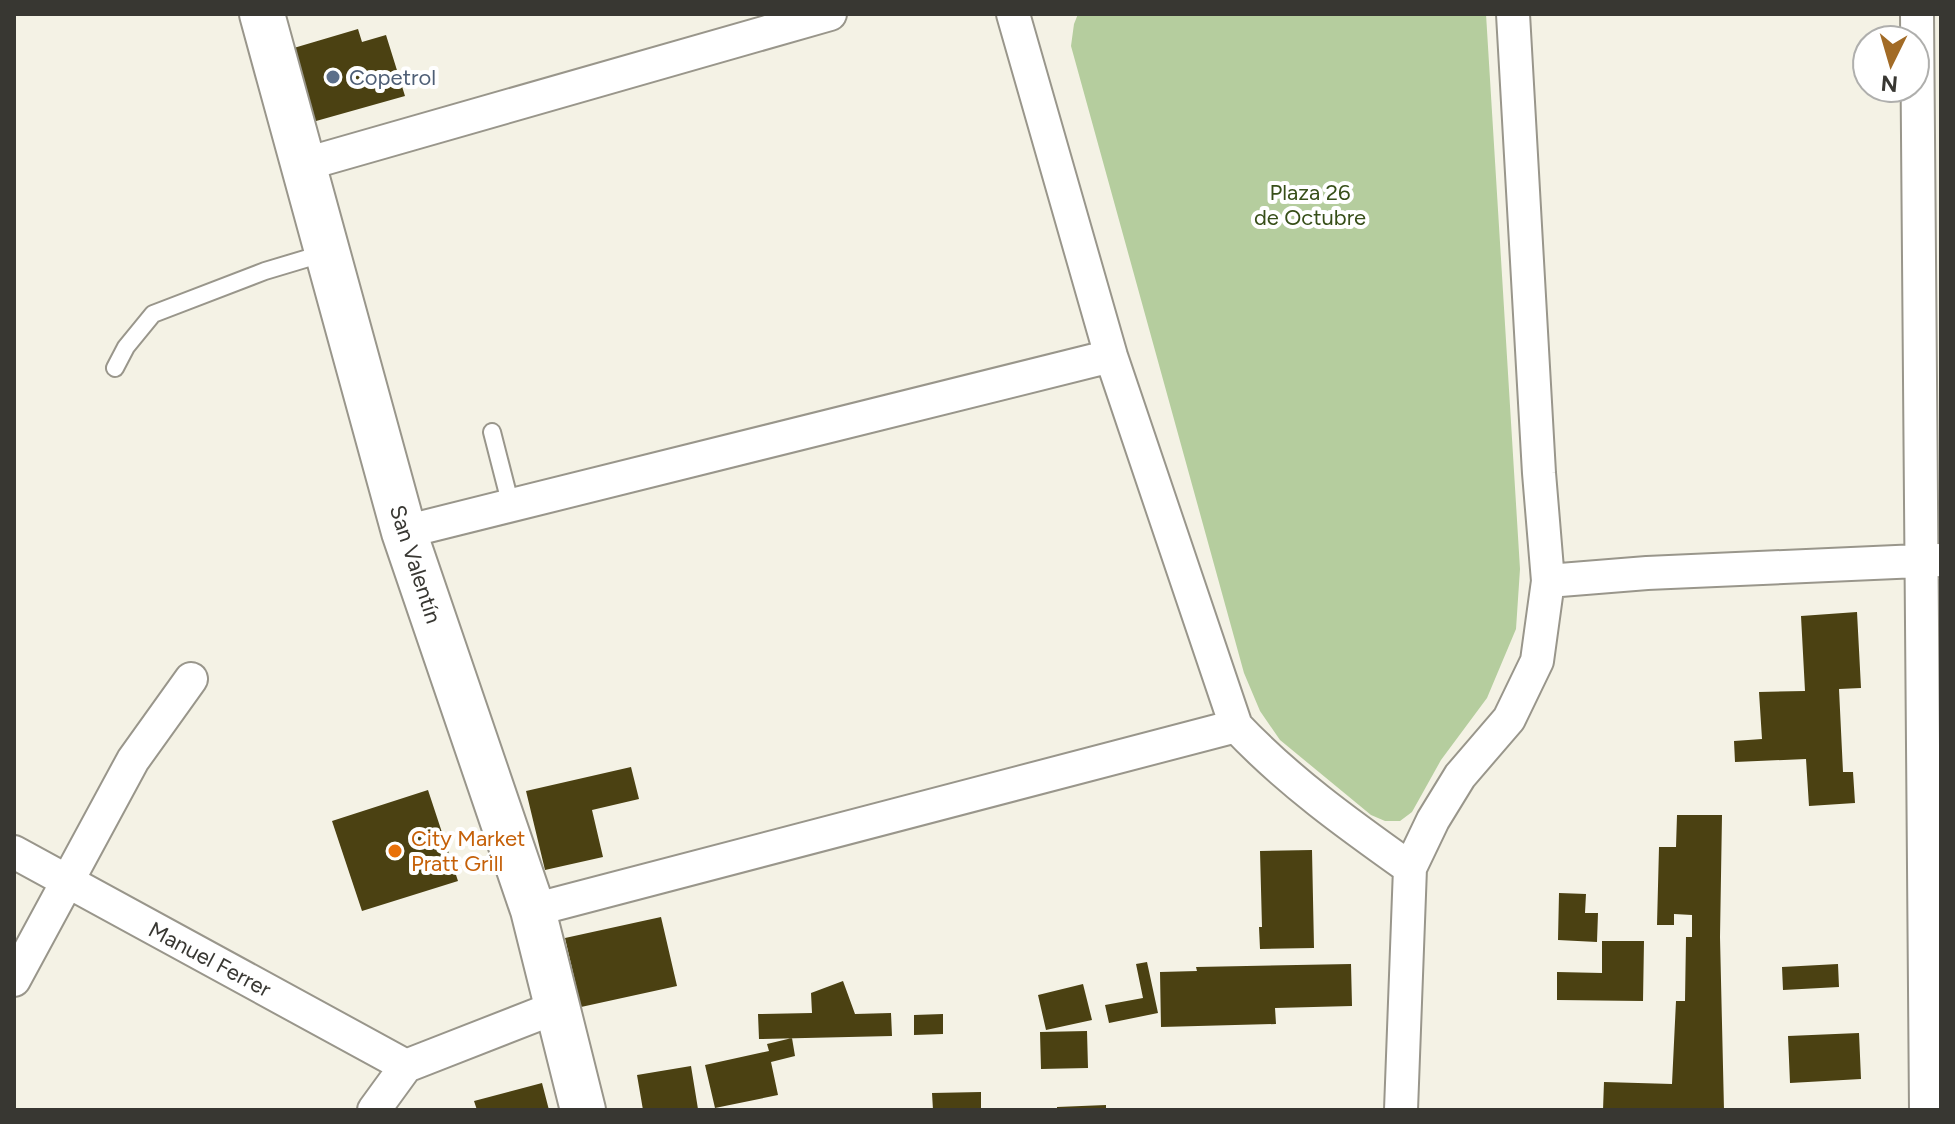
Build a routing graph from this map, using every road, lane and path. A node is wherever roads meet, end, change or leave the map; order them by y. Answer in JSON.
{"nodes":[{"id":1,"x":262,"y":14,"type":"edge"},
{"id":2,"x":830,"y":14,"type":"edge"},
{"id":3,"x":1013,"y":14,"type":"edge"},
{"id":4,"x":1513,"y":14,"type":"edge"},
{"id":5,"x":1917,"y":14,"type":"edge"},
{"id":6,"x":302,"y":165,"type":"junction"},
{"id":7,"x":327,"y":253,"type":"junction"},
{"id":8,"x":1111,"y":356,"type":"junction"},
{"id":9,"x":115,"y":368,"type":"dead end"},
{"id":10,"x":492,"y":432,"type":"dead end"},
{"id":11,"x":511,"y":506,"type":"junction"},
{"id":12,"x":404,"y":532,"type":"junction"},
{"id":13,"x":1930,"y":560,"type":"edge"},
{"id":14,"x":1548,"y":581,"type":"junction"},
{"id":15,"x":191,"y":679,"type":"dead end"},
{"id":16,"x":1236,"y":726,"type":"junction"},
{"id":17,"x":14,"y":852,"type":"edge"},
{"id":18,"x":1410,"y":868,"type":"junction"},
{"id":19,"x":68,"y":883,"type":"junction"},
{"id":20,"x":533,"y":910,"type":"junction"},
{"id":21,"x":14,"y":980,"type":"edge"},
{"id":22,"x":557,"y":1007,"type":"junction"},
{"id":23,"x":406,"y":1066,"type":"junction"},
{"id":24,"x":374,"y":1110,"type":"edge"},
{"id":25,"x":583,"y":1110,"type":"edge"},
{"id":26,"x":1401,"y":1110,"type":"edge"},
{"id":27,"x":1926,"y":1110,"type":"edge"}],
"edges":[{"from":1,"to":6,"type":"main road","name":"San Valentín"},
{"from":2,"to":6,"type":"street"},
{"from":3,"to":8,"type":"street"},
{"from":4,"to":14,"type":"street"},
{"from":5,"to":13,"type":"street"},
{"from":6,"to":7,"type":"main road","name":"San Valentín"},
{"from":7,"to":9,"type":"lane"},
{"from":7,"to":12,"type":"main road","name":"San Valentín"},
{"from":8,"to":11,"type":"street"},
{"from":8,"to":16,"type":"street"},
{"from":10,"to":11,"type":"lane"},
{"from":11,"to":12,"type":"street"},
{"from":12,"to":20,"type":"main road","name":"San Valentín"},
{"from":13,"to":14,"type":"street"},
{"from":13,"to":27,"type":"street"},
{"from":14,"to":18,"type":"street"},
{"from":15,"to":19,"type":"street"},
{"from":16,"to":18,"type":"street"},
{"from":16,"to":20,"type":"street"},
{"from":17,"to":19,"type":"street","name":"Manuel Ferrer"},
{"from":18,"to":26,"type":"street"},
{"from":19,"to":21,"type":"street"},
{"from":19,"to":23,"type":"street","name":"Manuel Ferrer"},
{"from":20,"to":22,"type":"main road","name":"San Valentín"},
{"from":22,"to":23,"type":"street"},
{"from":22,"to":25,"type":"main road","name":"San Valentín"},
{"from":23,"to":24,"type":"street"}]}
